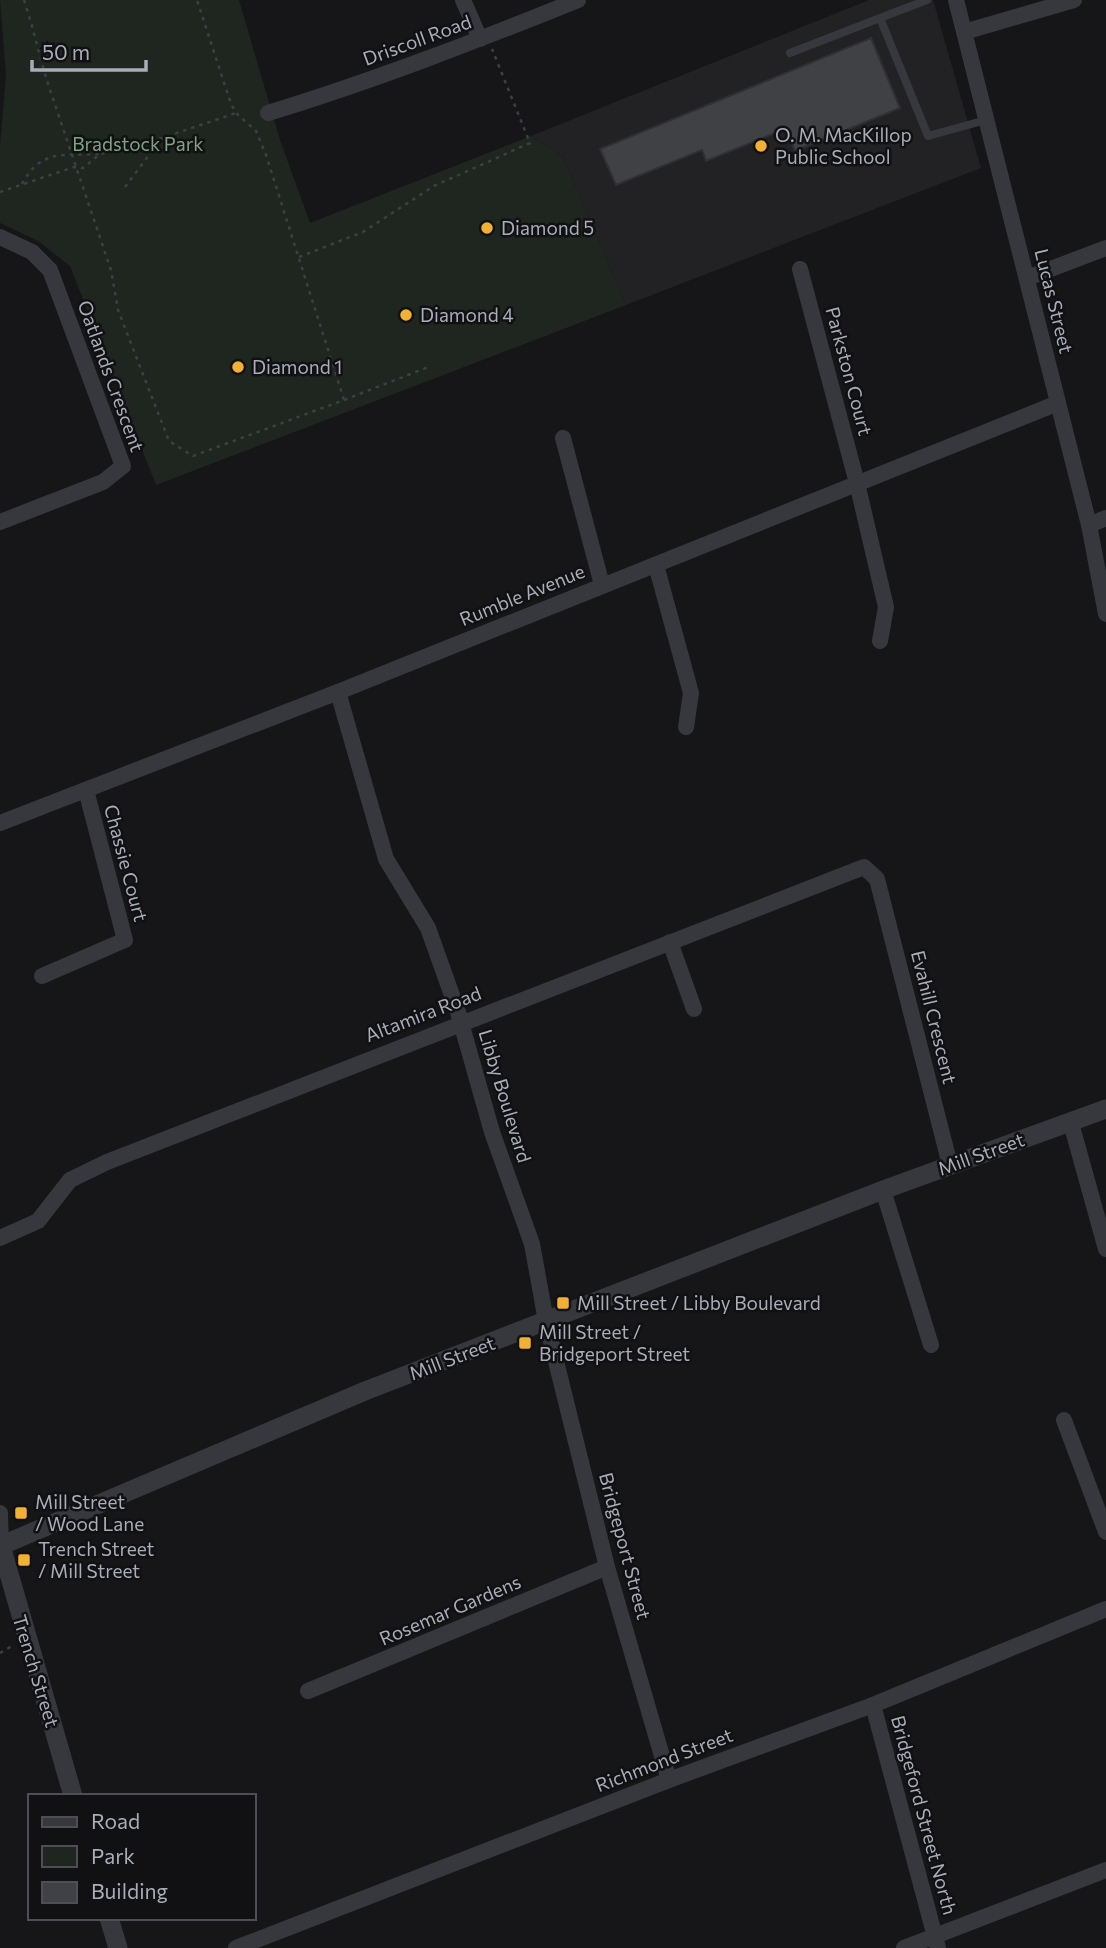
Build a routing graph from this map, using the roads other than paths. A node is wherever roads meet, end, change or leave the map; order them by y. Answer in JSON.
{"nodes":[{"id":1,"x":463,"y":0,"type":"edge"},
{"id":2,"x":578,"y":0,"type":"edge"},
{"id":3,"x":927,"y":0,"type":"edge"},
{"id":4,"x":956,"y":0,"type":"edge"},
{"id":5,"x":1074,"y":0,"type":"edge"},
{"id":6,"x":880,"y":18,"type":"junction"},
{"id":7,"x":964,"y":32,"type":"junction"},
{"id":8,"x":480,"y":39,"type":"junction"},
{"id":9,"x":790,"y":53,"type":"dead end"},
{"id":10,"x":268,"y":113,"type":"dead end"},
{"id":11,"x":987,"y":120,"type":"junction"},
{"id":12,"x":0,"y":237,"type":"edge"},
{"id":13,"x":1106,"y":248,"type":"edge"},
{"id":14,"x":800,"y":269,"type":"dead end"},
{"id":15,"x":1027,"y":278,"type":"junction"},
{"id":16,"x":1058,"y":403,"type":"junction"},
{"id":17,"x":563,"y":438,"type":"dead end"},
{"id":18,"x":857,"y":483,"type":"junction"},
{"id":19,"x":1106,"y":518,"type":"edge"},
{"id":20,"x":0,"y":522,"type":"edge"},
{"id":21,"x":1089,"y":525,"type":"junction"},
{"id":22,"x":656,"y":565,"type":"junction"},
{"id":23,"x":602,"y":585,"type":"junction"},
{"id":24,"x":1106,"y":614,"type":"edge"},
{"id":25,"x":880,"y":640,"type":"dead end"},
{"id":26,"x":338,"y":692,"type":"junction"},
{"id":27,"x":686,"y":727,"type":"dead end"},
{"id":28,"x":86,"y":790,"type":"junction"},
{"id":29,"x":0,"y":823,"type":"edge"},
{"id":30,"x":877,"y":879,"type":"joint"},
{"id":31,"x":670,"y":943,"type":"junction"},
{"id":32,"x":43,"y":976,"type":"dead end"},
{"id":33,"x":694,"y":1009,"type":"dead end"},
{"id":34,"x":461,"y":1022,"type":"junction"},
{"id":35,"x":1106,"y":1109,"type":"edge"},
{"id":36,"x":1071,"y":1122,"type":"junction"},
{"id":37,"x":950,"y":1165,"type":"junction"},
{"id":38,"x":883,"y":1191,"type":"junction"},
{"id":39,"x":0,"y":1238,"type":"edge"},
{"id":40,"x":1106,"y":1249,"type":"edge"},
{"id":41,"x":546,"y":1321,"type":"junction"},
{"id":42,"x":931,"y":1345,"type":"dead end"},
{"id":43,"x":1064,"y":1420,"type":"dead end"},
{"id":44,"x":0,"y":1513,"type":"edge"},
{"id":45,"x":1106,"y":1532,"type":"edge"},
{"id":46,"x":0,"y":1546,"type":"edge"},
{"id":47,"x":607,"y":1567,"type":"junction"},
{"id":48,"x":1106,"y":1609,"type":"edge"},
{"id":49,"x":308,"y":1691,"type":"dead end"},
{"id":50,"x":873,"y":1705,"type":"junction"},
{"id":51,"x":669,"y":1780,"type":"junction"},
{"id":52,"x":72,"y":1794,"type":"edge"},
{"id":53,"x":1106,"y":1870,"type":"edge"},
{"id":54,"x":110,"y":1920,"type":"edge"},
{"id":55,"x":937,"y":1942,"type":"edge"},
{"id":56,"x":118,"y":1948,"type":"edge"},
{"id":57,"x":236,"y":1948,"type":"edge"},
{"id":58,"x":904,"y":1948,"type":"edge"}],
"edges":[{"from":1,"to":8,"type":"street"},
{"from":2,"to":8,"type":"street","name":"Driscoll Road"},
{"from":3,"to":6,"type":"lane"},
{"from":4,"to":7,"type":"street","name":"Lucas Street"},
{"from":5,"to":7,"type":"street"},
{"from":6,"to":9,"type":"lane"},
{"from":6,"to":11,"type":"lane"},
{"from":7,"to":11,"type":"street","name":"Lucas Street"},
{"from":8,"to":10,"type":"street","name":"Driscoll Road"},
{"from":11,"to":15,"type":"street","name":"Lucas Street"},
{"from":12,"to":20,"type":"street","name":"Oatlands Crescent"},
{"from":13,"to":15,"type":"street"},
{"from":14,"to":18,"type":"street","name":"Parkston Court"},
{"from":15,"to":16,"type":"street","name":"Lucas Street"},
{"from":16,"to":18,"type":"street","name":"Rumble Avenue"},
{"from":16,"to":21,"type":"street","name":"Lucas Street"},
{"from":17,"to":23,"type":"street"},
{"from":18,"to":22,"type":"street","name":"Rumble Avenue"},
{"from":18,"to":25,"type":"street","name":"Parkston Court"},
{"from":19,"to":21,"type":"street"},
{"from":21,"to":24,"type":"street","name":"Lucas Street"},
{"from":22,"to":23,"type":"street","name":"Rumble Avenue"},
{"from":22,"to":27,"type":"street"},
{"from":23,"to":26,"type":"street","name":"Rumble Avenue"},
{"from":26,"to":28,"type":"street","name":"Rumble Avenue"},
{"from":26,"to":34,"type":"street","name":"Libby Boulevard"},
{"from":28,"to":29,"type":"street","name":"Rumble Avenue"},
{"from":28,"to":32,"type":"street","name":"Chassie Court"},
{"from":30,"to":31,"type":"street","name":"Altamira Road"},
{"from":30,"to":37,"type":"street","name":"Evahill Crescent"},
{"from":31,"to":33,"type":"street"},
{"from":31,"to":34,"type":"street","name":"Altamira Road"},
{"from":34,"to":39,"type":"street","name":"Altamira Road"},
{"from":34,"to":41,"type":"street","name":"Libby Boulevard"},
{"from":35,"to":36,"type":"street","name":"Mill Street"},
{"from":36,"to":37,"type":"street","name":"Mill Street"},
{"from":36,"to":40,"type":"street"},
{"from":37,"to":38,"type":"street","name":"Mill Street"},
{"from":38,"to":41,"type":"street","name":"Mill Street"},
{"from":38,"to":42,"type":"street"},
{"from":41,"to":46,"type":"street","name":"Mill Street"},
{"from":41,"to":47,"type":"street","name":"Bridgeport Street"},
{"from":43,"to":45,"type":"street"},
{"from":44,"to":46,"type":"street"},
{"from":46,"to":52,"type":"street","name":"Trench Street"},
{"from":47,"to":49,"type":"street","name":"Rosemar Gardens"},
{"from":47,"to":51,"type":"street","name":"Bridgeport Street"},
{"from":48,"to":50,"type":"street","name":"Richmond Street"},
{"from":50,"to":51,"type":"street","name":"Richmond Street"},
{"from":50,"to":55,"type":"street","name":"Bridgeford Street North"},
{"from":51,"to":57,"type":"street","name":"Richmond Street"},
{"from":53,"to":55,"type":"street"},
{"from":54,"to":56,"type":"street"},
{"from":55,"to":58,"type":"street"}]}
